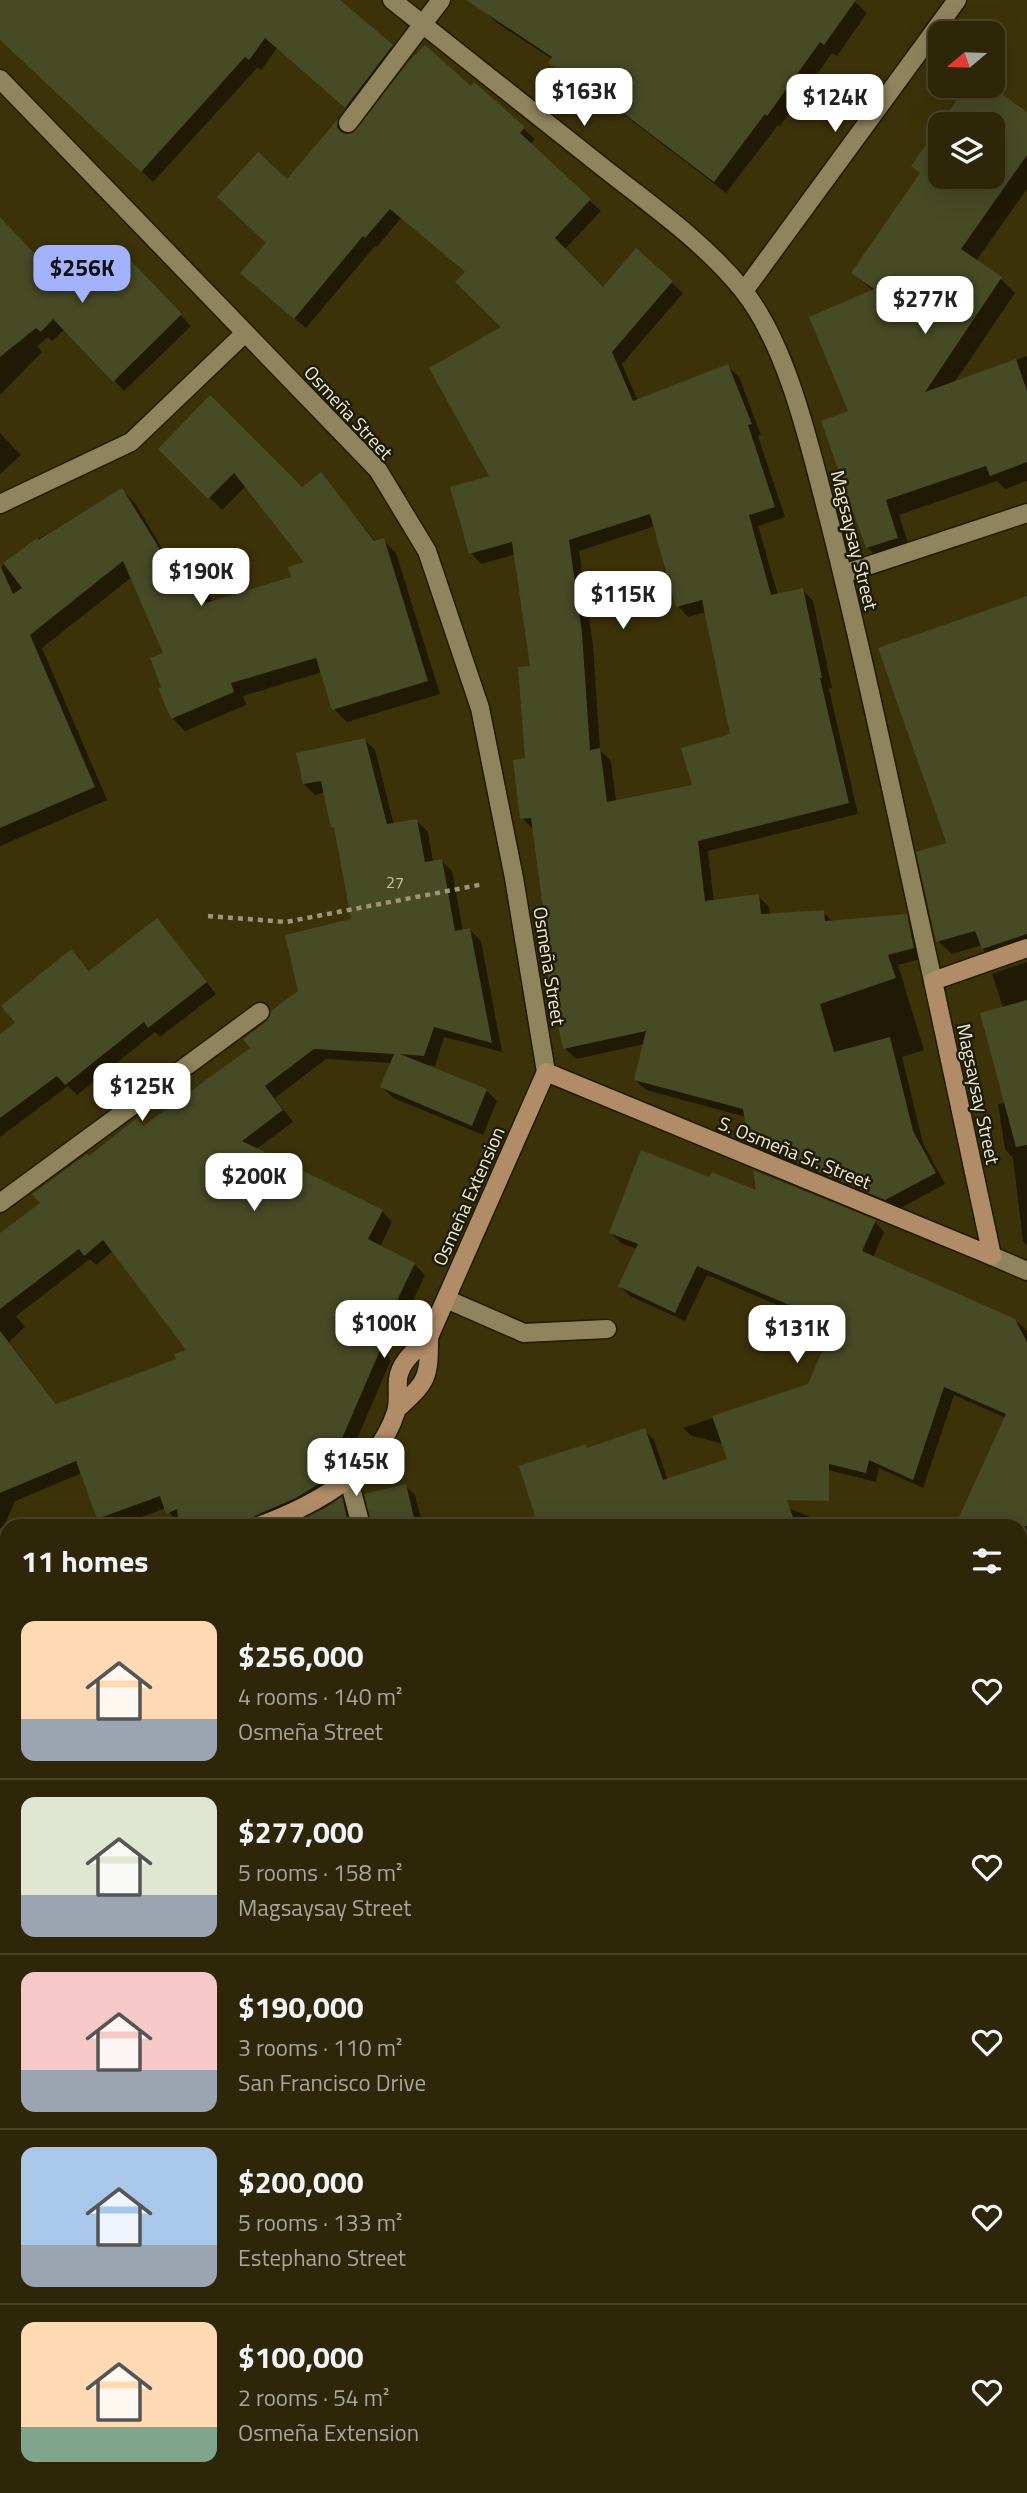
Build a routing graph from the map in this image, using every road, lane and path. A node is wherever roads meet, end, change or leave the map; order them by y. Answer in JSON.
{"nodes":[{"id":1,"x":391,"y":0,"type":"edge"},
{"id":2,"x":441,"y":0,"type":"edge"},
{"id":3,"x":957,"y":0,"type":"edge"},
{"id":4,"x":422,"y":24,"type":"junction"},
{"id":5,"x":0,"y":79,"type":"edge"},
{"id":6,"x":348,"y":123,"type":"dead end"},
{"id":7,"x":744,"y":291,"type":"junction"},
{"id":8,"x":245,"y":333,"type":"junction"},
{"id":9,"x":0,"y":504,"type":"edge"},
{"id":10,"x":1027,"y":513,"type":"edge"},
{"id":11,"x":843,"y":574,"type":"junction"},
{"id":12,"x":514,"y":878,"type":"junction"},
{"id":13,"x":208,"y":916,"type":"dead end"},
{"id":14,"x":1027,"y":948,"type":"edge"},
{"id":15,"x":933,"y":981,"type":"junction"},
{"id":16,"x":260,"y":1012,"type":"dead end"},
{"id":17,"x":546,"y":1072,"type":"junction"},
{"id":18,"x":0,"y":1203,"type":"edge"},
{"id":19,"x":992,"y":1256,"type":"junction"},
{"id":20,"x":1027,"y":1271,"type":"edge"},
{"id":21,"x":446,"y":1299,"type":"junction"},
{"id":22,"x":607,"y":1329,"type":"dead end"},
{"id":23,"x":429,"y":1337,"type":"junction"},
{"id":24,"x":397,"y":1409,"type":"junction"},
{"id":25,"x":349,"y":1480,"type":"junction"},
{"id":26,"x":275,"y":1519,"type":"edge"},
{"id":27,"x":359,"y":1519,"type":"edge"}],
"edges":[{"from":1,"to":4,"type":"street","name":"Magsaysay Street"},
{"from":2,"to":4,"type":"street"},
{"from":3,"to":7,"type":"street"},
{"from":4,"to":6,"type":"street"},
{"from":4,"to":7,"type":"street","name":"Magsaysay Street"},
{"from":5,"to":8,"type":"street","name":"Osmeña Street"},
{"from":7,"to":11,"type":"street","name":"Magsaysay Street"},
{"from":8,"to":9,"type":"street"},
{"from":8,"to":12,"type":"street","name":"Osmeña Street"},
{"from":10,"to":11,"type":"street"},
{"from":11,"to":15,"type":"street","name":"Magsaysay Street"},
{"from":12,"to":13,"type":"path"},
{"from":12,"to":17,"type":"street","name":"Osmeña Street"},
{"from":14,"to":15,"type":"street"},
{"from":15,"to":19,"type":"street","name":"Magsaysay Street"},
{"from":16,"to":18,"type":"street"},
{"from":17,"to":19,"type":"street","name":"S. Osmeña Sr. Street"},
{"from":17,"to":21,"type":"street","name":"Osmeña Extension"},
{"from":19,"to":20,"type":"street","name":"S. Osmeña Sr. Street"},
{"from":21,"to":22,"type":"street"},
{"from":21,"to":23,"type":"street","name":"Osmeña Extension"},
{"from":23,"to":24,"type":"street","name":"Osmeña Extension"},
{"from":23,"to":24,"type":"street","name":"Osmeña Extension"},
{"from":24,"to":25,"type":"street","name":"Osmeña Extension"},
{"from":25,"to":26,"type":"street","name":"Osmeña Extension"},
{"from":25,"to":27,"type":"street"}]}
